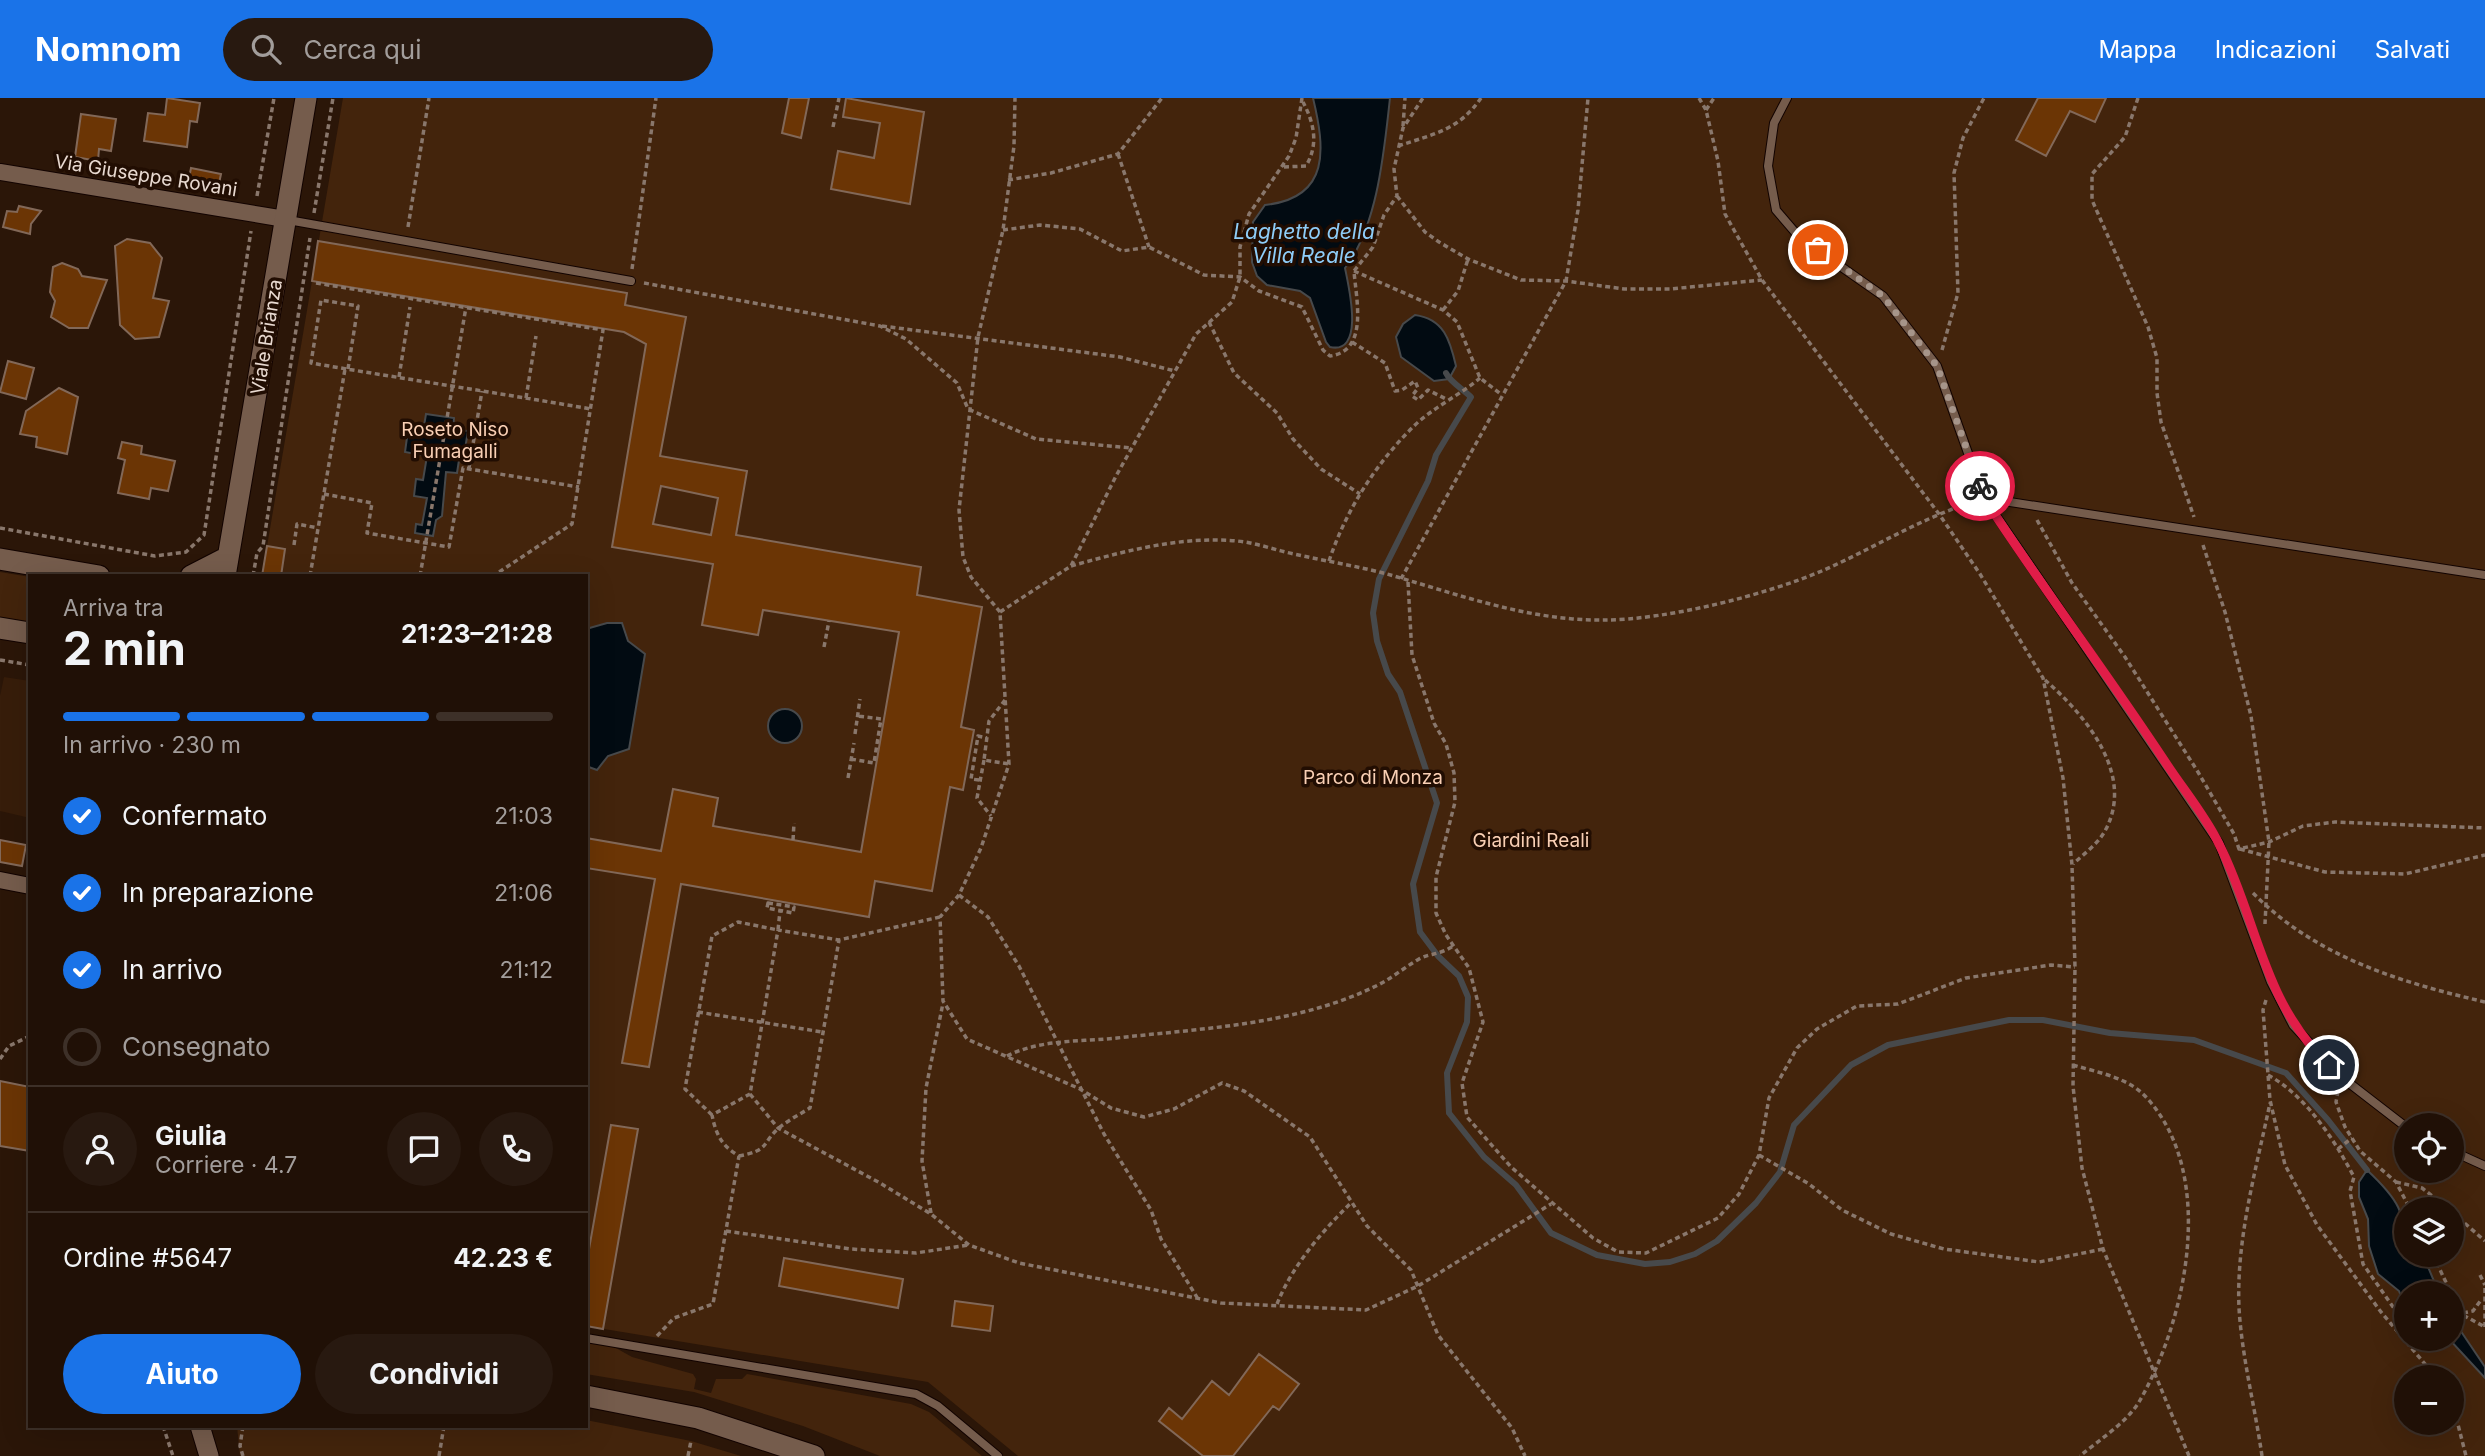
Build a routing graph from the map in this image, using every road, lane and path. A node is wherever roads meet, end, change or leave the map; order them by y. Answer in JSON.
{"nodes":[{"id":1,"x":274,"y":98,"type":"edge"},
{"id":2,"x":306,"y":98,"type":"edge"},
{"id":3,"x":333,"y":98,"type":"edge"},
{"id":4,"x":429,"y":98,"type":"edge"},
{"id":5,"x":656,"y":98,"type":"edge"},
{"id":6,"x":839,"y":98,"type":"edge"},
{"id":7,"x":1015,"y":98,"type":"edge"},
{"id":8,"x":1162,"y":98,"type":"edge"},
{"id":9,"x":1405,"y":98,"type":"edge"},
{"id":10,"x":1423,"y":98,"type":"edge"},
{"id":11,"x":1481,"y":98,"type":"edge"},
{"id":12,"x":1588,"y":98,"type":"edge"},
{"id":13,"x":1699,"y":98,"type":"edge"},
{"id":14,"x":1714,"y":98,"type":"edge"},
{"id":15,"x":1787,"y":98,"type":"edge"},
{"id":16,"x":1984,"y":98,"type":"edge"},
{"id":17,"x":2138,"y":98,"type":"edge"},
{"id":18,"x":1302,"y":99,"type":"edge"},
{"id":19,"x":1706,"y":110,"type":"junction"},
{"id":20,"x":833,"y":127,"type":"dead end"},
{"id":21,"x":1403,"y":128,"type":"junction"},
{"id":22,"x":1398,"y":145,"type":"junction"},
{"id":23,"x":1118,"y":154,"type":"junction"},
{"id":24,"x":1284,"y":167,"type":"junction"},
{"id":25,"x":0,"y":172,"type":"edge"},
{"id":26,"x":1008,"y":180,"type":"junction"},
{"id":27,"x":1397,"y":196,"type":"junction"},
{"id":28,"x":254,"y":214,"type":"junction"},
{"id":29,"x":285,"y":219,"type":"junction"},
{"id":30,"x":312,"y":225,"type":"junction"},
{"id":31,"x":1003,"y":230,"type":"junction"},
{"id":32,"x":407,"y":242,"type":"junction"},
{"id":33,"x":1149,"y":247,"type":"junction"},
{"id":34,"x":1468,"y":259,"type":"junction"},
{"id":35,"x":1354,"y":271,"type":"junction"},
{"id":36,"x":1240,"y":277,"type":"junction"},
{"id":37,"x":1762,"y":280,"type":"junction"},
{"id":38,"x":631,"y":281,"type":"junction"},
{"id":39,"x":1566,"y":281,"type":"junction"},
{"id":40,"x":316,"y":283,"type":"dead end"},
{"id":41,"x":466,"y":306,"type":"junction"},
{"id":42,"x":410,"y":307,"type":"dead end"},
{"id":43,"x":1443,"y":310,"type":"junction"},
{"id":44,"x":1209,"y":322,"type":"junction"},
{"id":45,"x":880,"y":326,"type":"junction"},
{"id":46,"x":536,"y":336,"type":"dead end"},
{"id":47,"x":978,"y":337,"type":"junction"},
{"id":48,"x":1352,"y":342,"type":"junction"},
{"id":49,"x":1937,"y":366,"type":"junction"},
{"id":50,"x":347,"y":369,"type":"junction"},
{"id":51,"x":1175,"y":370,"type":"junction"},
{"id":52,"x":399,"y":377,"type":"junction"},
{"id":53,"x":1480,"y":378,"type":"junction"},
{"id":54,"x":452,"y":386,"type":"junction"},
{"id":55,"x":482,"y":391,"type":"junction"},
{"id":56,"x":1502,"y":395,"type":"junction"},
{"id":57,"x":526,"y":398,"type":"junction"},
{"id":58,"x":1448,"y":400,"type":"junction"},
{"id":59,"x":592,"y":409,"type":"junction"},
{"id":60,"x":968,"y":409,"type":"junction"},
{"id":61,"x":1131,"y":448,"type":"junction"},
{"id":62,"x":469,"y":469,"type":"junction"},
{"id":63,"x":579,"y":487,"type":"junction"},
{"id":64,"x":324,"y":494,"type":"junction"},
{"id":65,"x":1360,"y":494,"type":"junction"},
{"id":66,"x":1984,"y":498,"type":"junction"},
{"id":67,"x":1968,"y":503,"type":"dead end"},
{"id":68,"x":2030,"y":505,"type":"junction"},
{"id":69,"x":1939,"y":514,"type":"junction"},
{"id":70,"x":0,"y":528,"type":"edge"},
{"id":71,"x":318,"y":528,"type":"junction"},
{"id":72,"x":2200,"y":533,"type":"junction"},
{"id":73,"x":425,"y":543,"type":"junction"},
{"id":74,"x":294,"y":545,"type":"dead end"},
{"id":75,"x":0,"y":559,"type":"edge"},
{"id":76,"x":1329,"y":561,"type":"junction"},
{"id":77,"x":227,"y":566,"type":"edge"},
{"id":78,"x":1071,"y":566,"type":"junction"},
{"id":79,"x":87,"y":574,"type":"edge"},
{"id":80,"x":198,"y":574,"type":"edge"},
{"id":81,"x":253,"y":574,"type":"edge"},
{"id":82,"x":310,"y":574,"type":"edge"},
{"id":83,"x":420,"y":574,"type":"edge"},
{"id":84,"x":496,"y":574,"type":"edge"},
{"id":85,"x":2485,"y":575,"type":"edge"},
{"id":86,"x":1401,"y":579,"type":"junction"},
{"id":87,"x":1408,"y":582,"type":"junction"},
{"id":88,"x":1000,"y":612,"type":"junction"},
{"id":89,"x":829,"y":621,"type":"dead end"},
{"id":90,"x":0,"y":628,"type":"edge"},
{"id":91,"x":28,"y":633,"type":"edge"},
{"id":92,"x":824,"y":647,"type":"dead end"},
{"id":93,"x":0,"y":660,"type":"edge"},
{"id":94,"x":28,"y":665,"type":"edge"},
{"id":95,"x":2043,"y":678,"type":"junction"},
{"id":96,"x":860,"y":699,"type":"dead end"},
{"id":97,"x":1005,"y":700,"type":"junction"},
{"id":98,"x":858,"y":716,"type":"junction"},
{"id":99,"x":855,"y":734,"type":"dead end"},
{"id":100,"x":987,"y":738,"type":"junction"},
{"id":101,"x":854,"y":743,"type":"dead end"},
{"id":102,"x":851,"y":759,"type":"junction"},
{"id":103,"x":984,"y":760,"type":"junction"},
{"id":104,"x":1009,"y":764,"type":"junction"},
{"id":105,"x":848,"y":778,"type":"dead end"},
{"id":106,"x":980,"y":780,"type":"junction"},
{"id":107,"x":991,"y":816,"type":"junction"},
{"id":108,"x":794,"y":823,"type":"dead end"},
{"id":109,"x":2485,"y":828,"type":"edge"},
{"id":110,"x":793,"y":840,"type":"dead end"},
{"id":111,"x":2269,"y":842,"type":"junction"},
{"id":112,"x":2219,"y":843,"type":"junction"},
{"id":113,"x":2239,"y":849,"type":"junction"},
{"id":114,"x":2485,"y":855,"type":"edge"},
{"id":115,"x":2267,"y":857,"type":"junction"},
{"id":116,"x":2071,"y":865,"type":"junction"},
{"id":117,"x":2229,"y":869,"type":"junction"},
{"id":118,"x":0,"y":880,"type":"edge"},
{"id":119,"x":28,"y":886,"type":"edge"},
{"id":120,"x":959,"y":895,"type":"junction"},
{"id":121,"x":2266,"y":904,"type":"junction"},
{"id":122,"x":781,"y":906,"type":"dead end"},
{"id":123,"x":940,"y":917,"type":"junction"},
{"id":124,"x":778,"y":929,"type":"junction"},
{"id":125,"x":839,"y":940,"type":"junction"},
{"id":126,"x":1453,"y":946,"type":"junction"},
{"id":127,"x":2075,"y":967,"type":"junction"},
{"id":128,"x":2271,"y":982,"type":"junction"},
{"id":129,"x":943,"y":1001,"type":"junction"},
{"id":130,"x":2485,"y":1002,"type":"edge"},
{"id":131,"x":698,"y":1012,"type":"junction"},
{"id":132,"x":762,"y":1023,"type":"junction"},
{"id":133,"x":822,"y":1032,"type":"junction"},
{"id":134,"x":28,"y":1037,"type":"edge"},
{"id":135,"x":1057,"y":1043,"type":"junction"},
{"id":136,"x":1007,"y":1057,"type":"junction"},
{"id":137,"x":0,"y":1059,"type":"edge"},
{"id":138,"x":2072,"y":1065,"type":"junction"},
{"id":139,"x":2268,"y":1072,"type":"junction"},
{"id":140,"x":2340,"y":1076,"type":"junction"},
{"id":141,"x":1080,"y":1089,"type":"junction"},
{"id":142,"x":750,"y":1094,"type":"junction"},
{"id":143,"x":2270,"y":1100,"type":"junction"},
{"id":144,"x":712,"y":1115,"type":"junction"},
{"id":145,"x":2394,"y":1118,"type":"edge"},
{"id":146,"x":778,"y":1128,"type":"junction"},
{"id":147,"x":2352,"y":1138,"type":"junction"},
{"id":148,"x":2340,"y":1148,"type":"junction"},
{"id":149,"x":1759,"y":1155,"type":"junction"},
{"id":150,"x":739,"y":1156,"type":"junction"},
{"id":151,"x":2464,"y":1156,"type":"edge"},
{"id":152,"x":2485,"y":1166,"type":"edge"},
{"id":153,"x":2394,"y":1180,"type":"edge"},
{"id":154,"x":2400,"y":1183,"type":"edge"},
{"id":155,"x":2433,"y":1197,"type":"edge"},
{"id":156,"x":1352,"y":1201,"type":"junction"},
{"id":157,"x":1549,"y":1205,"type":"junction"},
{"id":158,"x":931,"y":1214,"type":"junction"},
{"id":159,"x":2464,"y":1223,"type":"edge"},
{"id":160,"x":726,"y":1231,"type":"junction"},
{"id":161,"x":2485,"y":1241,"type":"edge"},
{"id":162,"x":969,"y":1245,"type":"junction"},
{"id":163,"x":2103,"y":1249,"type":"junction"},
{"id":164,"x":2480,"y":1275,"type":"dead end"},
{"id":165,"x":1418,"y":1286,"type":"junction"},
{"id":166,"x":2485,"y":1287,"type":"edge"},
{"id":167,"x":1198,"y":1299,"type":"junction"},
{"id":168,"x":2483,"y":1299,"type":"junction"},
{"id":169,"x":1277,"y":1304,"type":"junction"},
{"id":170,"x":2394,"y":1308,"type":"edge"},
{"id":171,"x":2464,"y":1313,"type":"edge"},
{"id":172,"x":2464,"y":1316,"type":"edge"},
{"id":173,"x":2394,"y":1325,"type":"edge"},
{"id":174,"x":2485,"y":1327,"type":"edge"},
{"id":175,"x":588,"y":1338,"type":"edge"},
{"id":176,"x":654,"y":1348,"type":"junction"},
{"id":177,"x":2416,"y":1351,"type":"edge"},
{"id":178,"x":2427,"y":1365,"type":"edge"},
{"id":179,"x":2154,"y":1369,"type":"junction"},
{"id":180,"x":588,"y":1396,"type":"edge"},
{"id":181,"x":164,"y":1428,"type":"edge"},
{"id":182,"x":243,"y":1428,"type":"edge"},
{"id":183,"x":444,"y":1428,"type":"edge"},
{"id":184,"x":2461,"y":1435,"type":"edge"},
{"id":185,"x":691,"y":1441,"type":"dead end"},
{"id":186,"x":173,"y":1456,"type":"edge"},
{"id":187,"x":243,"y":1456,"type":"edge"},
{"id":188,"x":439,"y":1456,"type":"edge"},
{"id":189,"x":688,"y":1456,"type":"edge"},
{"id":190,"x":814,"y":1456,"type":"edge"},
{"id":191,"x":998,"y":1456,"type":"edge"},
{"id":192,"x":1525,"y":1456,"type":"edge"},
{"id":193,"x":2081,"y":1456,"type":"edge"},
{"id":194,"x":2189,"y":1456,"type":"edge"},
{"id":195,"x":2262,"y":1456,"type":"edge"},
{"id":196,"x":2466,"y":1456,"type":"edge"}],
"edges":[{"from":1,"to":28,"type":"path"},
{"from":2,"to":29,"type":"main road","name":"Viale Brianza"},
{"from":3,"to":30,"type":"path"},
{"from":4,"to":32,"type":"path"},
{"from":5,"to":38,"type":"path"},
{"from":6,"to":20,"type":"path"},
{"from":7,"to":26,"type":"path"},
{"from":8,"to":23,"type":"path"},
{"from":9,"to":21,"type":"path"},
{"from":10,"to":21,"type":"path"},
{"from":11,"to":22,"type":"path"},
{"from":12,"to":39,"type":"path"},
{"from":13,"to":19,"type":"path"},
{"from":14,"to":19,"type":"path"},
{"from":15,"to":49,"type":"lane"},
{"from":16,"to":49,"type":"path"},
{"from":17,"to":72,"type":"path"},
{"from":18,"to":24,"type":"path"},
{"from":18,"to":24,"type":"path"},
{"from":19,"to":37,"type":"path"},
{"from":21,"to":22,"type":"path"},
{"from":22,"to":27,"type":"path"},
{"from":23,"to":26,"type":"path"},
{"from":23,"to":33,"type":"path"},
{"from":24,"to":36,"type":"path"},
{"from":25,"to":28,"type":"street","name":"Via Giuseppe Rovani"},
{"from":26,"to":31,"type":"path"},
{"from":27,"to":34,"type":"path"},
{"from":27,"to":35,"type":"path"},
{"from":28,"to":29,"type":"street","name":"Via Giuseppe Rovani"},
{"from":28,"to":70,"type":"path"},
{"from":29,"to":30,"type":"lane"},
{"from":29,"to":77,"type":"main road","name":"Viale Brianza"},
{"from":30,"to":32,"type":"lane"},
{"from":30,"to":81,"type":"path"},
{"from":31,"to":33,"type":"path"},
{"from":31,"to":47,"type":"path"},
{"from":32,"to":38,"type":"lane"},
{"from":33,"to":36,"type":"path"},
{"from":34,"to":39,"type":"path"},
{"from":34,"to":43,"type":"path"},
{"from":35,"to":43,"type":"path"},
{"from":35,"to":48,"type":"path"},
{"from":36,"to":44,"type":"path"},
{"from":36,"to":48,"type":"path"},
{"from":37,"to":39,"type":"path"},
{"from":37,"to":69,"type":"path"},
{"from":38,"to":45,"type":"path"},
{"from":39,"to":56,"type":"path"},
{"from":40,"to":41,"type":"path"},
{"from":41,"to":54,"type":"path"},
{"from":41,"to":59,"type":"path"},
{"from":42,"to":52,"type":"path"},
{"from":43,"to":53,"type":"path"},
{"from":44,"to":51,"type":"path"},
{"from":44,"to":65,"type":"path"},
{"from":45,"to":47,"type":"path"},
{"from":45,"to":60,"type":"path"},
{"from":46,"to":57,"type":"path"},
{"from":47,"to":51,"type":"path"},
{"from":47,"to":60,"type":"path"},
{"from":48,"to":58,"type":"path"},
{"from":49,"to":66,"type":"lane"},
{"from":50,"to":50,"type":"path"},
{"from":50,"to":52,"type":"path"},
{"from":50,"to":64,"type":"path"},
{"from":51,"to":61,"type":"path"},
{"from":52,"to":54,"type":"path"},
{"from":53,"to":56,"type":"path"},
{"from":53,"to":58,"type":"path"},
{"from":54,"to":55,"type":"path"},
{"from":54,"to":73,"type":"path"},
{"from":55,"to":57,"type":"path"},
{"from":55,"to":62,"type":"path"},
{"from":56,"to":86,"type":"path"},
{"from":57,"to":59,"type":"path"},
{"from":58,"to":65,"type":"path"},
{"from":59,"to":63,"type":"path"},
{"from":60,"to":61,"type":"path"},
{"from":60,"to":88,"type":"path"},
{"from":61,"to":78,"type":"path"},
{"from":62,"to":63,"type":"path"},
{"from":62,"to":73,"type":"path"},
{"from":63,"to":84,"type":"path"},
{"from":64,"to":71,"type":"path"},
{"from":64,"to":73,"type":"path"},
{"from":65,"to":76,"type":"path"},
{"from":66,"to":68,"type":"lane"},
{"from":66,"to":112,"type":"lane"},
{"from":67,"to":69,"type":"path"},
{"from":68,"to":72,"type":"lane"},
{"from":68,"to":113,"type":"path"},
{"from":69,"to":87,"type":"path"},
{"from":69,"to":95,"type":"path"},
{"from":71,"to":74,"type":"path"},
{"from":71,"to":82,"type":"path"},
{"from":72,"to":85,"type":"lane"},
{"from":72,"to":111,"type":"path"},
{"from":73,"to":83,"type":"path"},
{"from":75,"to":79,"type":"main road"},
{"from":76,"to":78,"type":"path"},
{"from":76,"to":86,"type":"path"},
{"from":77,"to":80,"type":"main road"},
{"from":78,"to":88,"type":"path"},
{"from":86,"to":87,"type":"path"},
{"from":87,"to":126,"type":"path"},
{"from":88,"to":97,"type":"path"},
{"from":89,"to":92,"type":"path"},
{"from":90,"to":91,"type":"main road"},
{"from":93,"to":94,"type":"path"},
{"from":95,"to":116,"type":"path"},
{"from":95,"to":116,"type":"path"},
{"from":96,"to":98,"type":"path"},
{"from":97,"to":100,"type":"path"},
{"from":97,"to":104,"type":"path"},
{"from":98,"to":99,"type":"path"},
{"from":98,"to":102,"type":"path"},
{"from":100,"to":103,"type":"path"},
{"from":100,"to":106,"type":"path"},
{"from":101,"to":102,"type":"path"},
{"from":102,"to":105,"type":"path"},
{"from":103,"to":104,"type":"path"},
{"from":103,"to":106,"type":"path"},
{"from":104,"to":107,"type":"path"},
{"from":106,"to":107,"type":"path"},
{"from":107,"to":120,"type":"path"},
{"from":108,"to":110,"type":"path"},
{"from":109,"to":111,"type":"path"},
{"from":111,"to":113,"type":"path"},
{"from":111,"to":115,"type":"path"},
{"from":112,"to":113,"type":"path"},
{"from":112,"to":117,"type":"lane"},
{"from":113,"to":115,"type":"path"},
{"from":114,"to":115,"type":"path"},
{"from":115,"to":121,"type":"path"},
{"from":116,"to":127,"type":"path"},
{"from":117,"to":121,"type":"path"},
{"from":117,"to":128,"type":"lane"},
{"from":118,"to":119,"type":"street"},
{"from":120,"to":123,"type":"path"},
{"from":120,"to":135,"type":"path"},
{"from":121,"to":130,"type":"path"},
{"from":122,"to":124,"type":"path"},
{"from":123,"to":125,"type":"path"},
{"from":123,"to":129,"type":"path"},
{"from":124,"to":125,"type":"path"},
{"from":124,"to":131,"type":"path"},
{"from":124,"to":132,"type":"path"},
{"from":125,"to":133,"type":"path"},
{"from":126,"to":135,"type":"path"},
{"from":126,"to":157,"type":"path"},
{"from":127,"to":138,"type":"path"},
{"from":127,"to":149,"type":"path"},
{"from":128,"to":139,"type":"path"},
{"from":128,"to":140,"type":"lane"},
{"from":129,"to":136,"type":"path"},
{"from":129,"to":158,"type":"path"},
{"from":131,"to":132,"type":"path"},
{"from":131,"to":144,"type":"path"},
{"from":132,"to":133,"type":"path"},
{"from":132,"to":142,"type":"path"},
{"from":133,"to":146,"type":"path"},
{"from":134,"to":137,"type":"path"},
{"from":135,"to":136,"type":"path"},
{"from":135,"to":141,"type":"path"},
{"from":136,"to":141,"type":"path"},
{"from":138,"to":163,"type":"path"},
{"from":138,"to":179,"type":"path"},
{"from":139,"to":143,"type":"path"},
{"from":139,"to":148,"type":"path"},
{"from":140,"to":145,"type":"lane"},
{"from":140,"to":147,"type":"path"},
{"from":141,"to":156,"type":"path"},
{"from":141,"to":167,"type":"path"},
{"from":142,"to":144,"type":"path"},
{"from":142,"to":146,"type":"path"},
{"from":143,"to":173,"type":"path"},
{"from":143,"to":195,"type":"path"},
{"from":144,"to":150,"type":"path"},
{"from":146,"to":150,"type":"path"},
{"from":146,"to":158,"type":"path"},
{"from":147,"to":148,"type":"path"},
{"from":147,"to":153,"type":"path"},
{"from":148,"to":170,"type":"path"},
{"from":149,"to":157,"type":"path"},
{"from":149,"to":163,"type":"path"},
{"from":150,"to":160,"type":"path"},
{"from":151,"to":152,"type":"lane"},
{"from":154,"to":155,"type":"path"},
{"from":156,"to":165,"type":"path"},
{"from":156,"to":169,"type":"path"},
{"from":157,"to":165,"type":"path"},
{"from":158,"to":162,"type":"path"},
{"from":159,"to":161,"type":"path"},
{"from":160,"to":162,"type":"path"},
{"from":160,"to":176,"type":"path"},
{"from":162,"to":167,"type":"path"},
{"from":163,"to":179,"type":"path"},
{"from":164,"to":166,"type":"path"},
{"from":165,"to":169,"type":"path"},
{"from":165,"to":192,"type":"path"},
{"from":166,"to":168,"type":"path"},
{"from":167,"to":169,"type":"path"},
{"from":168,"to":171,"type":"path"},
{"from":168,"to":174,"type":"path"},
{"from":172,"to":174,"type":"path"},
{"from":175,"to":176,"type":"lane"},
{"from":176,"to":191,"type":"lane"},
{"from":177,"to":178,"type":"path"},
{"from":179,"to":193,"type":"path"},
{"from":179,"to":194,"type":"path"},
{"from":180,"to":190,"type":"main road"},
{"from":181,"to":186,"type":"path"},
{"from":182,"to":187,"type":"path"},
{"from":183,"to":188,"type":"path"},
{"from":184,"to":196,"type":"path"},
{"from":185,"to":189,"type":"path"}]}
